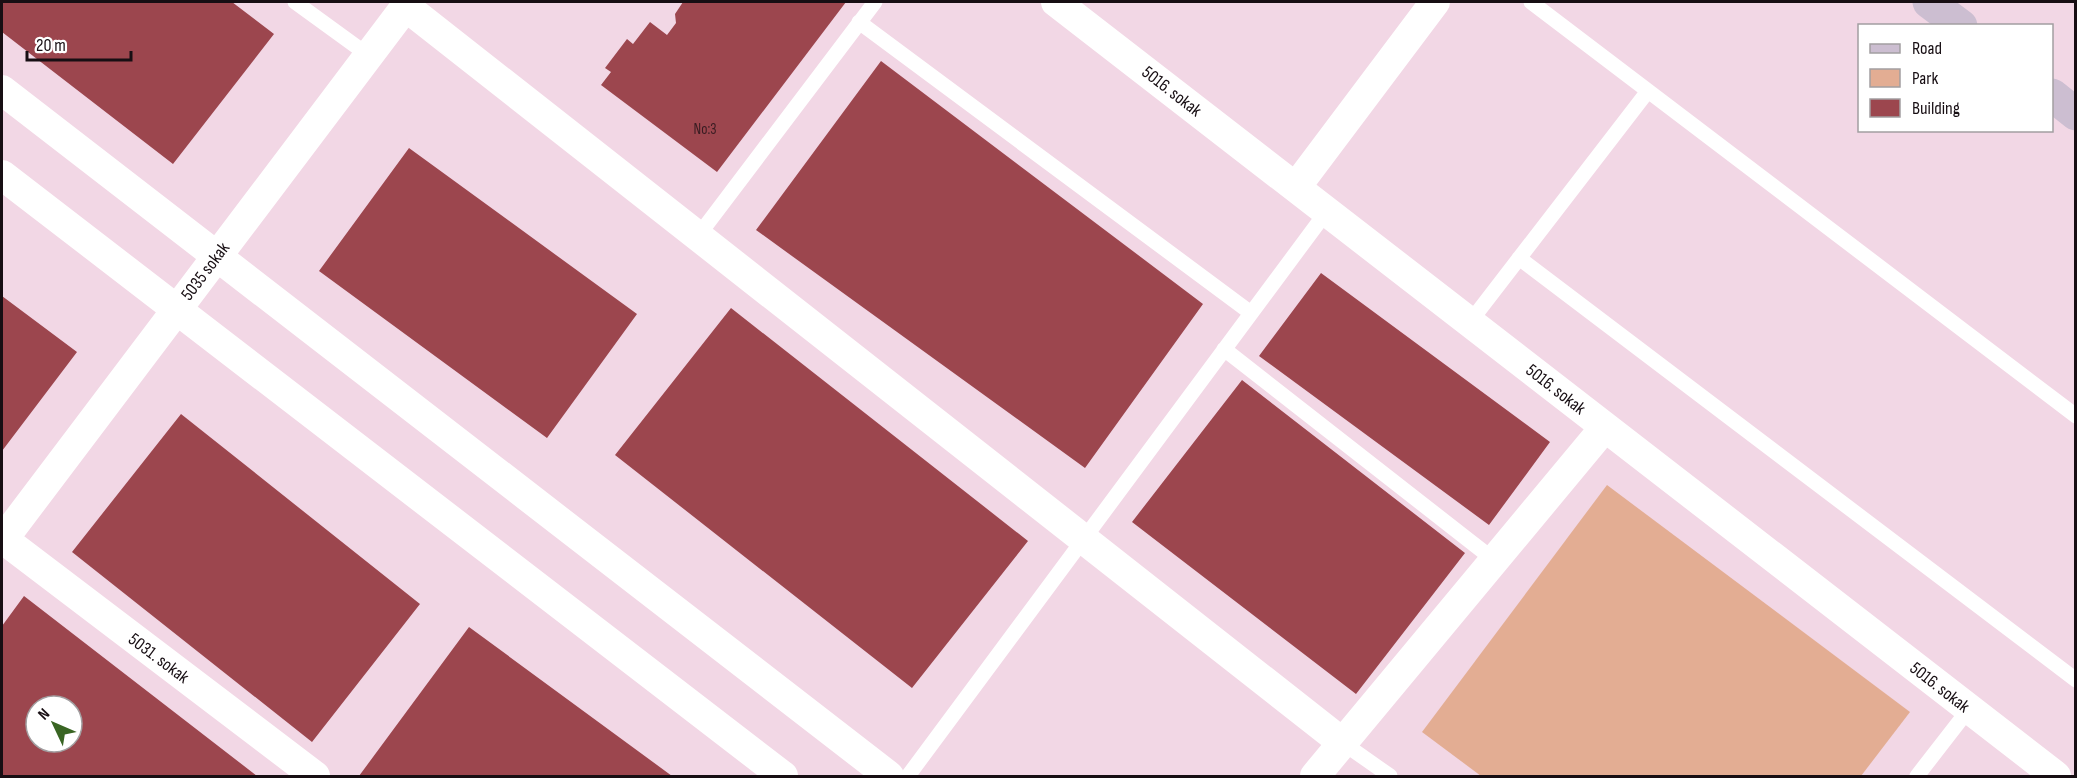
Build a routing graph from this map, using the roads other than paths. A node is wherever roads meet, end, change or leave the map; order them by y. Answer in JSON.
{"nodes":[{"id":1,"x":295,"y":2,"type":"edge"},
{"id":2,"x":875,"y":2,"type":"edge"},
{"id":3,"x":1056,"y":2,"type":"edge"},
{"id":4,"x":1435,"y":2,"type":"edge"},
{"id":5,"x":1531,"y":2,"type":"edge"},
{"id":6,"x":1929,"y":2,"type":"edge"},
{"id":7,"x":407,"y":4,"type":"edge"},
{"id":8,"x":859,"y":22,"type":"junction"},
{"id":9,"x":1957,"y":24,"type":"edge"},
{"id":10,"x":368,"y":56,"type":"junction"},
{"id":11,"x":2,"y":90,"type":"edge"},
{"id":12,"x":1648,"y":91,"type":"junction"},
{"id":13,"x":2053,"y":96,"type":"edge"},
{"id":14,"x":2076,"y":114,"type":"edge"},
{"id":15,"x":2,"y":175,"type":"edge"},
{"id":16,"x":1296,"y":187,"type":"junction"},
{"id":17,"x":1327,"y":211,"type":"junction"},
{"id":18,"x":698,"y":237,"type":"junction"},
{"id":19,"x":216,"y":256,"type":"junction"},
{"id":20,"x":1519,"y":258,"type":"junction"},
{"id":21,"x":176,"y":309,"type":"junction"},
{"id":22,"x":1251,"y":313,"type":"junction"},
{"id":23,"x":1470,"y":322,"type":"junction"},
{"id":24,"x":1224,"y":349,"type":"junction"},
{"id":25,"x":2076,"y":416,"type":"edge"},
{"id":26,"x":1605,"y":427,"type":"junction"},
{"id":27,"x":1083,"y":539,"type":"junction"},
{"id":28,"x":2,"y":540,"type":"edge"},
{"id":29,"x":1494,"y":560,"type":"junction"},
{"id":30,"x":2076,"y":680,"type":"edge"},
{"id":31,"x":1969,"y":710,"type":"junction"},
{"id":32,"x":1343,"y":743,"type":"junction"},
{"id":33,"x":315,"y":777,"type":"edge"},
{"id":34,"x":783,"y":777,"type":"edge"},
{"id":35,"x":890,"y":777,"type":"edge"},
{"id":36,"x":908,"y":777,"type":"edge"},
{"id":37,"x":1315,"y":777,"type":"edge"},
{"id":38,"x":1390,"y":777,"type":"edge"},
{"id":39,"x":1917,"y":777,"type":"edge"},
{"id":40,"x":2056,"y":777,"type":"edge"}],
"edges":[{"from":1,"to":10,"type":"lane"},
{"from":2,"to":8,"type":"lane"},
{"from":3,"to":16,"type":"street","name":"5016. sokak"},
{"from":4,"to":16,"type":"street"},
{"from":5,"to":12,"type":"lane"},
{"from":6,"to":9,"type":"main road"},
{"from":7,"to":10,"type":"street","name":"5035 sokak"},
{"from":7,"to":18,"type":"street"},
{"from":8,"to":18,"type":"lane"},
{"from":8,"to":22,"type":"lane"},
{"from":10,"to":19,"type":"street","name":"5035 sokak"},
{"from":11,"to":19,"type":"street"},
{"from":12,"to":20,"type":"lane"},
{"from":12,"to":25,"type":"lane"},
{"from":13,"to":14,"type":"main road"},
{"from":15,"to":21,"type":"street"},
{"from":16,"to":17,"type":"street","name":"5016. sokak"},
{"from":17,"to":22,"type":"lane"},
{"from":17,"to":23,"type":"street","name":"5016. sokak"},
{"from":18,"to":27,"type":"street"},
{"from":19,"to":21,"type":"street","name":"5035 sokak"},
{"from":19,"to":35,"type":"street"},
{"from":20,"to":23,"type":"lane"},
{"from":20,"to":30,"type":"lane"},
{"from":21,"to":28,"type":"street","name":"5035 sokak"},
{"from":21,"to":34,"type":"street"},
{"from":22,"to":24,"type":"lane"},
{"from":23,"to":26,"type":"street","name":"5016. sokak"},
{"from":24,"to":27,"type":"lane"},
{"from":24,"to":29,"type":"lane"},
{"from":26,"to":29,"type":"street"},
{"from":26,"to":31,"type":"street","name":"5016. sokak"},
{"from":27,"to":32,"type":"street"},
{"from":27,"to":36,"type":"lane"},
{"from":28,"to":33,"type":"street","name":"5031. sokak"},
{"from":29,"to":32,"type":"street"},
{"from":31,"to":39,"type":"lane"},
{"from":31,"to":40,"type":"street","name":"5016. sokak"},
{"from":32,"to":37,"type":"street"},
{"from":32,"to":38,"type":"lane"}]}
